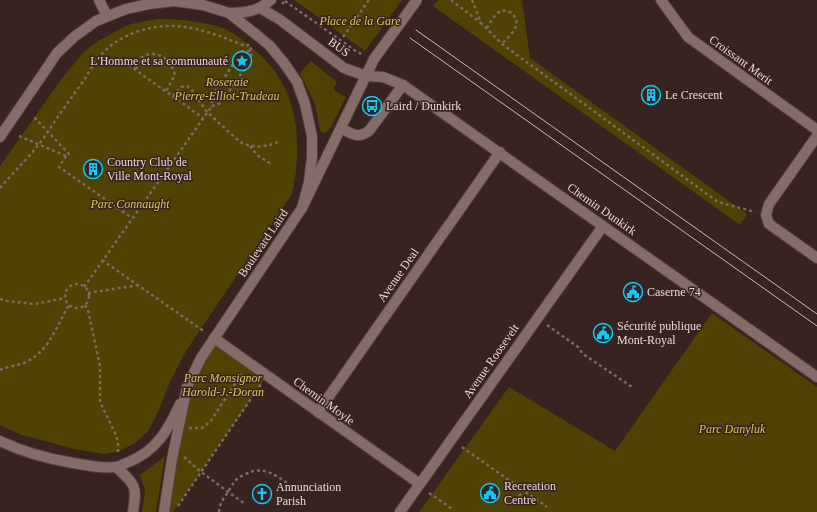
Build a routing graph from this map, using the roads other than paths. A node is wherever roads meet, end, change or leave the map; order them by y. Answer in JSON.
{"nodes":[{"id":1,"x":99,"y":0,"type":"edge"},
{"id":2,"x":271,"y":0,"type":"edge"},
{"id":3,"x":417,"y":0,"type":"edge"},
{"id":4,"x":661,"y":0,"type":"edge"},
{"id":5,"x":174,"y":1,"type":"edge"},
{"id":6,"x":260,"y":8,"type":"junction"},
{"id":7,"x":229,"y":13,"type":"junction"},
{"id":8,"x":107,"y":16,"type":"junction"},
{"id":9,"x":366,"y":76,"type":"junction"},
{"id":10,"x":403,"y":85,"type":"junction"},
{"id":11,"x":342,"y":128,"type":"junction"},
{"id":12,"x":817,"y":130,"type":"edge"},
{"id":13,"x":0,"y":137,"type":"edge"},
{"id":14,"x":816,"y":141,"type":"edge"},
{"id":15,"x":500,"y":152,"type":"junction"},
{"id":16,"x":302,"y":208,"type":"junction"},
{"id":17,"x":603,"y":226,"type":"junction"},
{"id":18,"x":817,"y":258,"type":"edge"},
{"id":19,"x":214,"y":338,"type":"junction"},
{"id":20,"x":817,"y":377,"type":"edge"},
{"id":21,"x":188,"y":387,"type":"junction"},
{"id":22,"x":318,"y":412,"type":"junction"},
{"id":23,"x":0,"y":441,"type":"edge"},
{"id":24,"x":116,"y":467,"type":"junction"},
{"id":25,"x":420,"y":484,"type":"junction"},
{"id":26,"x":133,"y":512,"type":"edge"},
{"id":27,"x":164,"y":512,"type":"edge"},
{"id":28,"x":400,"y":512,"type":"edge"}],
"edges":[{"from":1,"to":8,"type":"street"},
{"from":2,"to":6,"type":"street"},
{"from":3,"to":9,"type":"street","name":"Boulevard Laird","bridge":true},
{"from":4,"to":12,"type":"street","name":"Croissant Merit"},
{"from":5,"to":7,"type":"street"},
{"from":5,"to":8,"type":"street"},
{"from":6,"to":7,"type":"street"},
{"from":6,"to":9,"type":"street","name":"BUS"},
{"from":7,"to":16,"type":"street"},
{"from":8,"to":13,"type":"street"},
{"from":9,"to":10,"type":"street","name":"Chemin Dunkirk"},
{"from":9,"to":11,"type":"street","name":"Boulevard Laird"},
{"from":10,"to":11,"type":"street"},
{"from":10,"to":15,"type":"street","name":"Chemin Dunkirk"},
{"from":11,"to":16,"type":"street","name":"Boulevard Laird"},
{"from":14,"to":18,"type":"street"},
{"from":15,"to":17,"type":"street","name":"Chemin Dunkirk"},
{"from":15,"to":22,"type":"street","name":"Avenue Deal"},
{"from":16,"to":19,"type":"street","name":"Boulevard Laird"},
{"from":17,"to":20,"type":"street","name":"Chemin Dunkirk"},
{"from":17,"to":25,"type":"street","name":"Avenue Roosevelt"},
{"from":19,"to":21,"type":"street","name":"Boulevard Laird"},
{"from":19,"to":22,"type":"street","name":"Chemin Moyle"},
{"from":21,"to":24,"type":"street"},
{"from":21,"to":27,"type":"street","name":"Boulevard Laird"},
{"from":22,"to":25,"type":"street","name":"Chemin Moyle"},
{"from":23,"to":24,"type":"street"},
{"from":24,"to":26,"type":"street"},
{"from":25,"to":28,"type":"street","name":"Avenue Roosevelt"}]}
